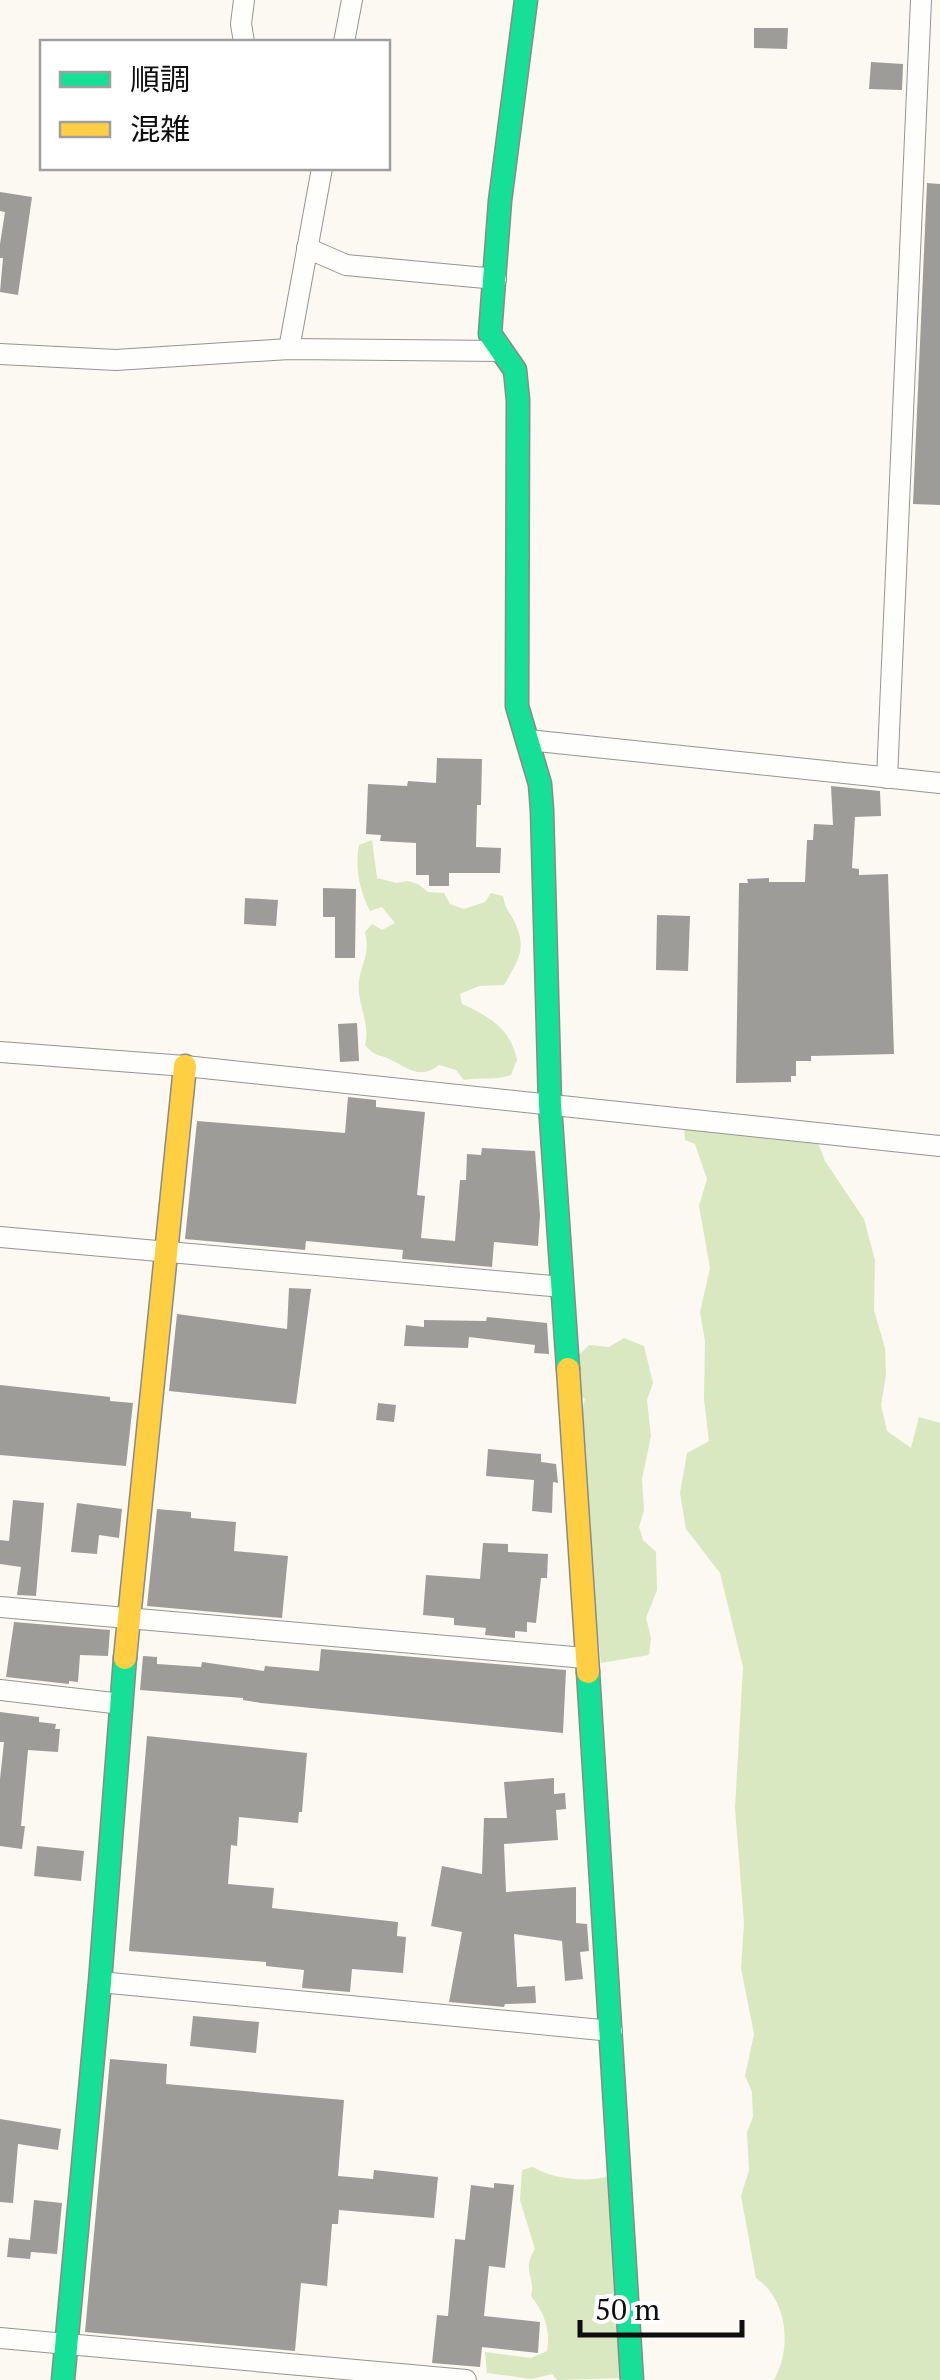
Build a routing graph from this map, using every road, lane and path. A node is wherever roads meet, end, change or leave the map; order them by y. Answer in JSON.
{"nodes":[{"id":1,"x":244,"y":0,"type":"edge"},
{"id":2,"x":352,"y":0,"type":"edge"},
{"id":3,"x":526,"y":0,"type":"edge"},
{"id":4,"x":921,"y":0,"type":"edge"},
{"id":5,"x":244,"y":40,"type":"edge"},
{"id":6,"x":344,"y":40,"type":"edge"},
{"id":7,"x":322,"y":170,"type":"edge"},
{"id":8,"x":308,"y":248,"type":"junction"},
{"id":9,"x":496,"y":280,"type":"junction"},
{"id":10,"x":290,"y":349,"type":"junction"},
{"id":11,"x":501,"y":351,"type":"junction"},
{"id":12,"x":0,"y":354,"type":"edge"},
{"id":13,"x":528,"y":740,"type":"junction"},
{"id":14,"x":886,"y":778,"type":"junction"},
{"id":15,"x":940,"y":783,"type":"edge"},
{"id":16,"x":0,"y":1052,"type":"edge"},
{"id":17,"x":185,"y":1066,"type":"junction"},
{"id":18,"x":550,"y":1105,"type":"junction"},
{"id":19,"x":940,"y":1146,"type":"edge"},
{"id":20,"x":0,"y":1237,"type":"edge"},
{"id":21,"x":166,"y":1251,"type":"junction"},
{"id":22,"x":563,"y":1287,"type":"junction"},
{"id":23,"x":0,"y":1607,"type":"edge"},
{"id":24,"x":128,"y":1618,"type":"junction"},
{"id":25,"x":586,"y":1658,"type":"junction"},
{"id":26,"x":0,"y":1690,"type":"edge"},
{"id":27,"x":122,"y":1704,"type":"junction"},
{"id":28,"x":100,"y":1982,"type":"junction"},
{"id":29,"x":612,"y":2031,"type":"junction"},
{"id":30,"x":0,"y":2338,"type":"edge"},
{"id":31,"x":66,"y":2344,"type":"junction"},
{"id":32,"x":392,"y":2376,"type":"edge"},
{"id":33,"x":63,"y":2380,"type":"edge"},
{"id":34,"x":466,"y":2380,"type":"edge"},
{"id":35,"x":632,"y":2380,"type":"edge"}],
"edges":[{"from":1,"to":5,"type":"street"},
{"from":2,"to":6,"type":"street"},
{"from":3,"to":9,"type":"street"},
{"from":4,"to":14,"type":"street"},
{"from":7,"to":8,"type":"street"},
{"from":8,"to":9,"type":"street"},
{"from":8,"to":10,"type":"street"},
{"from":9,"to":11,"type":"street"},
{"from":10,"to":11,"type":"street"},
{"from":10,"to":12,"type":"street"},
{"from":11,"to":13,"type":"street"},
{"from":13,"to":14,"type":"street"},
{"from":13,"to":18,"type":"street"},
{"from":14,"to":15,"type":"street"},
{"from":16,"to":17,"type":"street"},
{"from":17,"to":18,"type":"street"},
{"from":17,"to":21,"type":"street"},
{"from":18,"to":19,"type":"street"},
{"from":18,"to":22,"type":"street"},
{"from":20,"to":21,"type":"street"},
{"from":21,"to":22,"type":"street"},
{"from":21,"to":24,"type":"street"},
{"from":22,"to":25,"type":"street"},
{"from":23,"to":24,"type":"street"},
{"from":24,"to":25,"type":"street"},
{"from":24,"to":27,"type":"street"},
{"from":25,"to":29,"type":"street"},
{"from":26,"to":27,"type":"street"},
{"from":27,"to":28,"type":"street"},
{"from":28,"to":29,"type":"street"},
{"from":28,"to":31,"type":"street"},
{"from":29,"to":35,"type":"street"},
{"from":30,"to":31,"type":"street"},
{"from":31,"to":32,"type":"street"},
{"from":31,"to":33,"type":"street"},
{"from":32,"to":34,"type":"street"}]}
